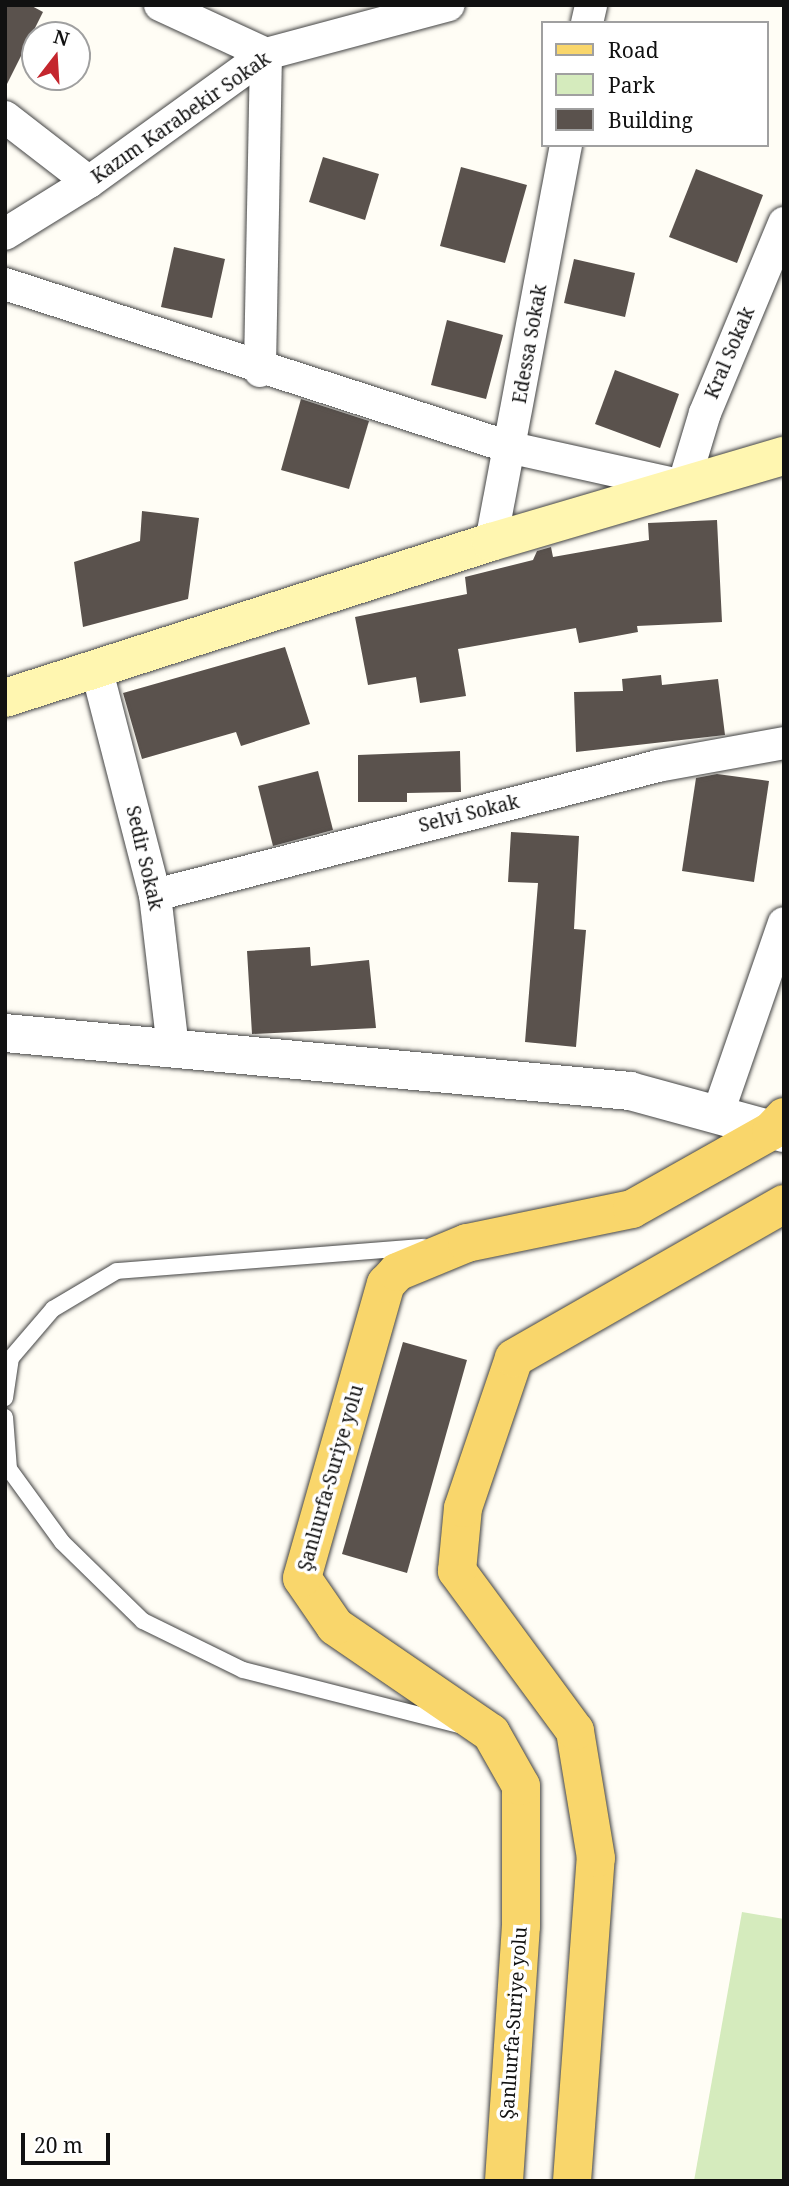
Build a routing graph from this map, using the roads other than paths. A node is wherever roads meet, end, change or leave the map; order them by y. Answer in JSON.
{"nodes":[{"id":1,"x":160,"y":5,"type":"edge"},
{"id":2,"x":449,"y":5,"type":"edge"},
{"id":3,"x":267,"y":54,"type":"junction"},
{"id":4,"x":5,"y":117,"type":"edge"},
{"id":5,"x":566,"y":147,"type":"edge"},
{"id":6,"x":89,"y":182,"type":"junction"},
{"id":7,"x":784,"y":223,"type":"edge"},
{"id":8,"x":5,"y":234,"type":"edge"},
{"id":9,"x":5,"y":284,"type":"edge"},
{"id":10,"x":260,"y":371,"type":"junction"},
{"id":11,"x":512,"y":448,"type":"junction"},
{"id":12,"x":784,"y":456,"type":"edge"},
{"id":13,"x":683,"y":486,"type":"junction"},
{"id":14,"x":491,"y":542,"type":"junction"},
{"id":15,"x":97,"y":671,"type":"junction"},
{"id":16,"x":5,"y":698,"type":"edge"},
{"id":17,"x":784,"y":743,"type":"edge"},
{"id":18,"x":155,"y":895,"type":"junction"},
{"id":19,"x":784,"y":923,"type":"edge"},
{"id":20,"x":5,"y":1033,"type":"edge"},
{"id":21,"x":173,"y":1049,"type":"junction"},
{"id":22,"x":718,"y":1116,"type":"junction"},
{"id":23,"x":780,"y":1127,"type":"edge"},
{"id":24,"x":784,"y":1204,"type":"edge"},
{"id":25,"x":467,"y":1243,"type":"junction"},
{"id":26,"x":5,"y":1398,"type":"edge"},
{"id":27,"x":5,"y":1417,"type":"edge"},
{"id":28,"x":491,"y":1733,"type":"junction"},
{"id":29,"x":503,"y":2181,"type":"edge"},
{"id":30,"x":572,"y":2181,"type":"edge"}],
"edges":[{"from":1,"to":3,"type":"street"},
{"from":2,"to":3,"type":"street","name":"Kazım Karabekir Sokak"},
{"from":3,"to":6,"type":"street","name":"Kazım Karabekir Sokak"},
{"from":3,"to":10,"type":"street"},
{"from":4,"to":6,"type":"street"},
{"from":5,"to":11,"type":"street","name":"Edessa Sokak"},
{"from":6,"to":8,"type":"street","name":"Kazım Karabekir Sokak"},
{"from":7,"to":13,"type":"street","name":"Kral Sokak"},
{"from":9,"to":10,"type":"street"},
{"from":10,"to":11,"type":"street"},
{"from":11,"to":13,"type":"street"},
{"from":11,"to":14,"type":"street","name":"Edessa Sokak"},
{"from":12,"to":13,"type":"main road"},
{"from":13,"to":14,"type":"main road"},
{"from":14,"to":15,"type":"main road"},
{"from":15,"to":16,"type":"main road"},
{"from":15,"to":18,"type":"street","name":"Sedir Sokak"},
{"from":17,"to":18,"type":"street","name":"Selvi Sokak"},
{"from":18,"to":21,"type":"street","name":"Sedir Sokak"},
{"from":19,"to":22,"type":"street"},
{"from":20,"to":21,"type":"street"},
{"from":21,"to":22,"type":"street"},
{"from":22,"to":23,"type":"street"},
{"from":23,"to":25,"type":"main road","name":"Şanlıurfa-Suriye yolu"},
{"from":24,"to":30,"type":"main road"},
{"from":25,"to":26,"type":"lane"},
{"from":25,"to":28,"type":"main road","name":"Şanlıurfa-Suriye yolu"},
{"from":27,"to":28,"type":"lane"},
{"from":28,"to":29,"type":"main road","name":"Şanlıurfa-Suriye yolu"}]}
